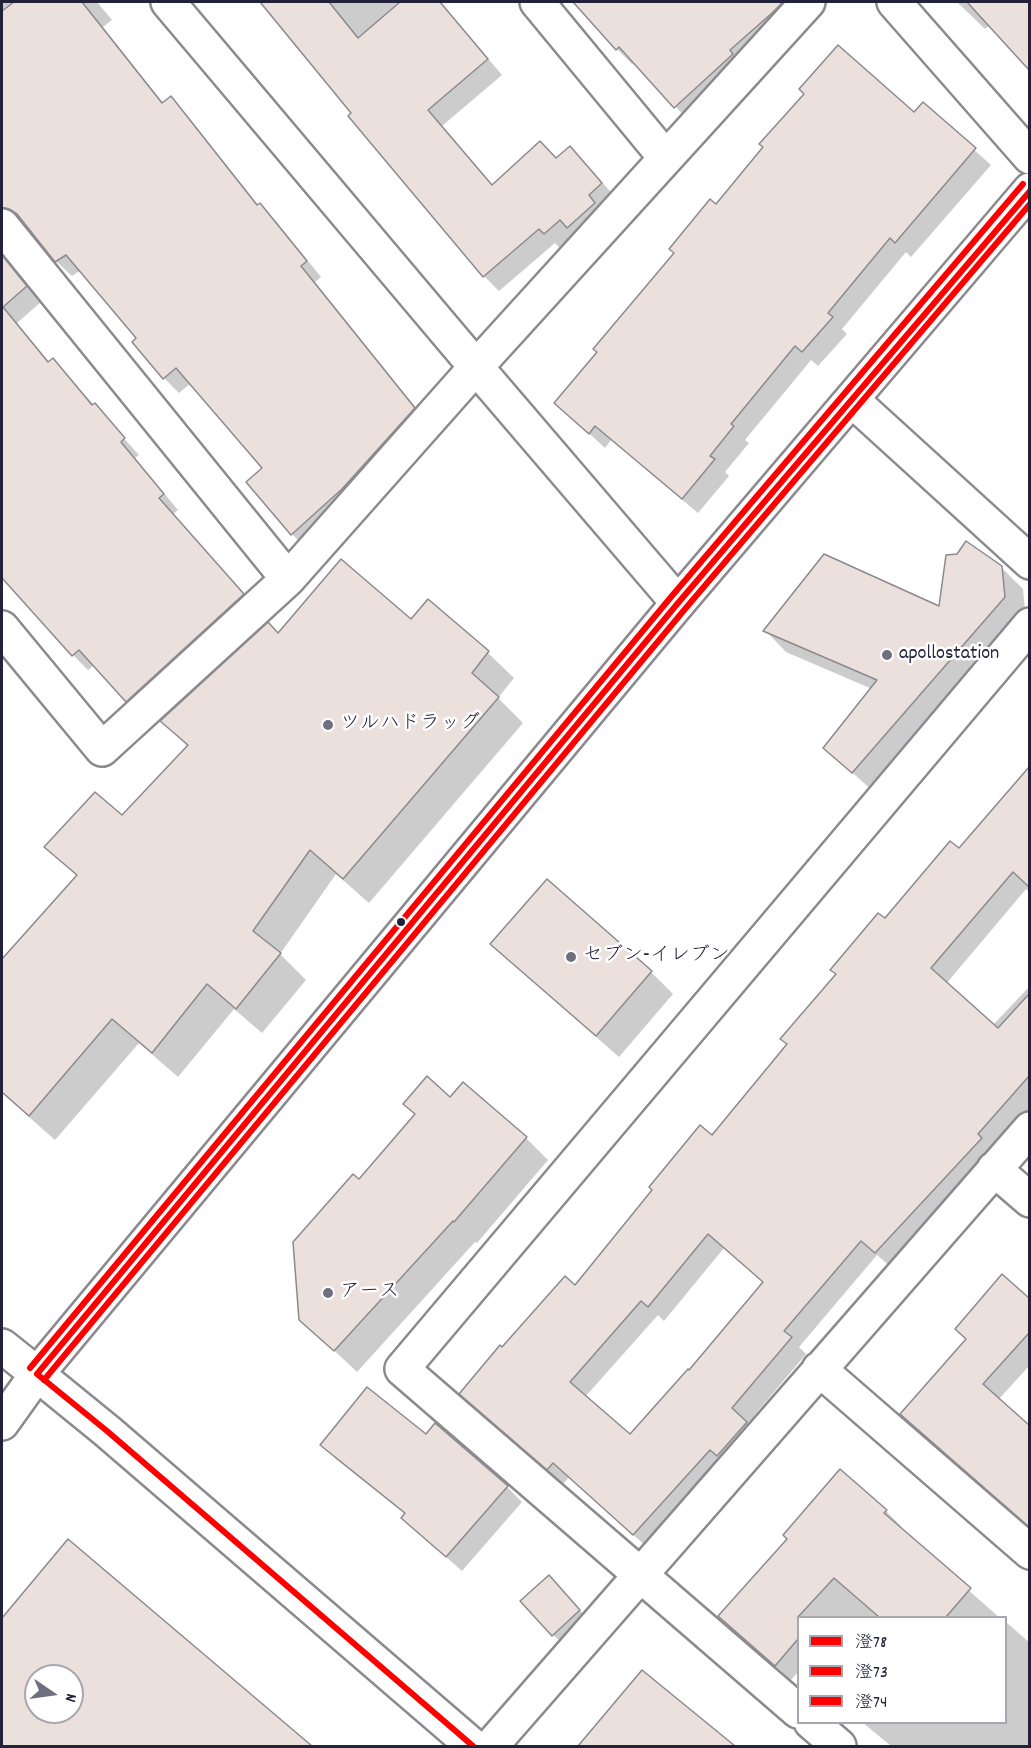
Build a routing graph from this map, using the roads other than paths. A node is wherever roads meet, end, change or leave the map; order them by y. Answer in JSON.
{"nodes":[{"id":1,"x":168,"y":2,"type":"edge"},
{"id":2,"x":537,"y":2,"type":"edge"},
{"id":3,"x":807,"y":2,"type":"edge"},
{"id":4,"x":894,"y":2,"type":"edge"},
{"id":5,"x":1029,"y":157,"type":"edge"},
{"id":6,"x":665,"y":158,"type":"junction"},
{"id":7,"x":1029,"y":190,"type":"edge"},
{"id":8,"x":2,"y":226,"type":"edge"},
{"id":9,"x":476,"y":367,"type":"junction"},
{"id":10,"x":852,"y":400,"type":"junction"},
{"id":11,"x":1029,"y":562,"type":"edge"},
{"id":12,"x":288,"y":579,"type":"junction"},
{"id":13,"x":678,"y":603,"type":"junction"},
{"id":14,"x":1029,"y":625,"type":"edge"},
{"id":15,"x":2,"y":628,"type":"edge"},
{"id":16,"x":1029,"y":1129,"type":"edge"},
{"id":17,"x":994,"y":1169,"type":"junction"},
{"id":18,"x":1029,"y":1200,"type":"edge"},
{"id":19,"x":2,"y":1346,"type":"edge"},
{"id":20,"x":819,"y":1369,"type":"junction"},
{"id":21,"x":37,"y":1374,"type":"junction"},
{"id":22,"x":2,"y":1423,"type":"edge"},
{"id":23,"x":1029,"y":1552,"type":"edge"},
{"id":24,"x":640,"y":1574,"type":"junction"},
{"id":25,"x":797,"y":1710,"type":"edge"},
{"id":26,"x":814,"y":1724,"type":"edge"},
{"id":27,"x":473,"y":1746,"type":"edge"},
{"id":28,"x":491,"y":1746,"type":"edge"},
{"id":29,"x":839,"y":1746,"type":"edge"}],
"edges":[{"from":1,"to":9,"type":"street"},
{"from":2,"to":6,"type":"street"},
{"from":3,"to":6,"type":"street"},
{"from":4,"to":5,"type":"street"},
{"from":6,"to":9,"type":"street"},
{"from":7,"to":10,"type":"street"},
{"from":8,"to":12,"type":"street"},
{"from":9,"to":12,"type":"street"},
{"from":9,"to":13,"type":"street"},
{"from":10,"to":11,"type":"street"},
{"from":10,"to":13,"type":"street"},
{"from":12,"to":15,"type":"street"},
{"from":13,"to":21,"type":"street"},
{"from":14,"to":24,"type":"street"},
{"from":16,"to":17,"type":"street"},
{"from":17,"to":18,"type":"street"},
{"from":17,"to":20,"type":"street"},
{"from":19,"to":21,"type":"street"},
{"from":20,"to":23,"type":"street"},
{"from":20,"to":24,"type":"street"},
{"from":21,"to":22,"type":"street"},
{"from":21,"to":27,"type":"street"},
{"from":24,"to":25,"type":"street"},
{"from":24,"to":28,"type":"street"},
{"from":26,"to":29,"type":"street"}]}
